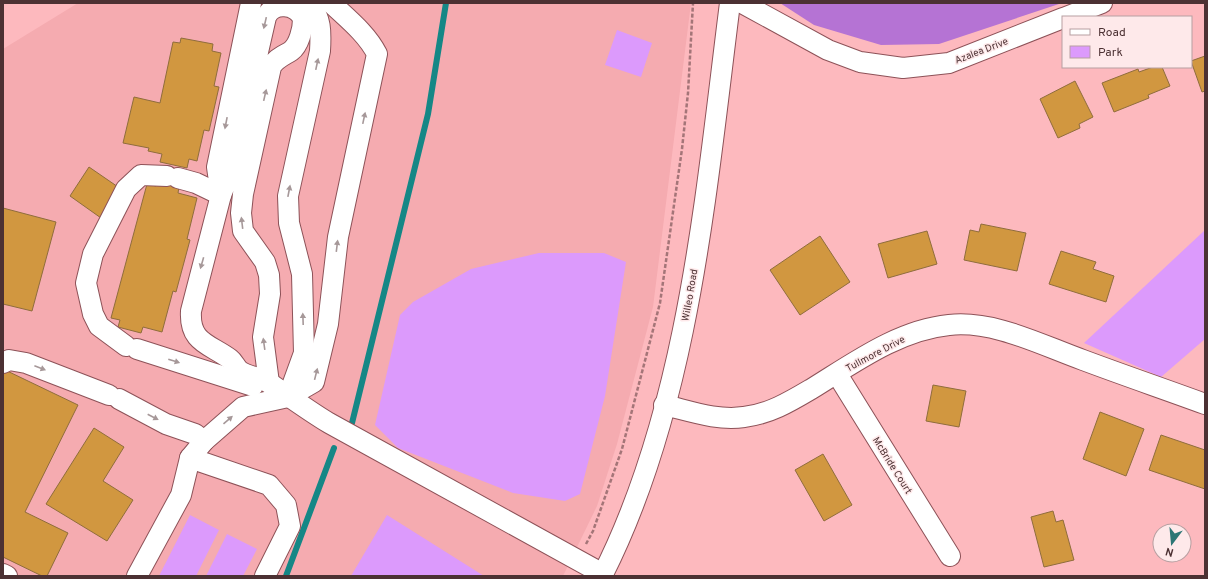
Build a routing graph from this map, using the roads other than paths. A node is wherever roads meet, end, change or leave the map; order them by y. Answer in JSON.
{"nodes":[{"id":1,"x":251,"y":3,"type":"edge"},
{"id":2,"x":308,"y":3,"type":"edge"},
{"id":3,"x":332,"y":3,"type":"edge"},
{"id":4,"x":730,"y":3,"type":"edge"},
{"id":5,"x":742,"y":3,"type":"edge"},
{"id":6,"x":1102,"y":3,"type":"edge"},
{"id":7,"x":1069,"y":16,"type":"edge"},
{"id":8,"x":1062,"y":18,"type":"edge"},
{"id":9,"x":221,"y":196,"type":"junction"},
{"id":10,"x":3,"y":363,"type":"edge"},
{"id":11,"x":837,"y":374,"type":"junction"},
{"id":12,"x":269,"y":383,"type":"junction"},
{"id":13,"x":288,"y":397,"type":"junction"},
{"id":14,"x":1205,"y":404,"type":"edge"},
{"id":15,"x":664,"y":405,"type":"junction"},
{"id":16,"x":204,"y":441,"type":"junction"},
{"id":17,"x":190,"y":458,"type":"junction"},
{"id":18,"x":950,"y":556,"type":"dead end"},
{"id":19,"x":3,"y":574,"type":"edge"},
{"id":20,"x":602,"y":575,"type":"edge"},
{"id":21,"x":7,"y":576,"type":"edge"},
{"id":22,"x":137,"y":576,"type":"edge"},
{"id":23,"x":265,"y":576,"type":"edge"}],
"edges":[{"from":1,"to":9,"type":"street","one_way":true},
{"from":13,"to":2,"type":"street","one_way":true},
{"from":13,"to":3,"type":"street","one_way":true},
{"from":4,"to":15,"type":"street","name":"Willeo Road"},
{"from":5,"to":8,"type":"street","name":"Azalea Drive"},
{"from":6,"to":7,"type":"street"},
{"from":9,"to":12,"type":"street","one_way":true},
{"from":12,"to":9,"type":"street","one_way":true},
{"from":9,"to":13,"type":"street","one_way":true},
{"from":10,"to":16,"type":"street","one_way":true},
{"from":11,"to":14,"type":"street","name":"Tullmore Drive"},
{"from":11,"to":15,"type":"street","name":"Tullmore Drive"},
{"from":11,"to":18,"type":"street","name":"McBride Court"},
{"from":12,"to":13,"type":"street"},
{"from":16,"to":13,"type":"street","one_way":true},
{"from":13,"to":20,"type":"street"},
{"from":15,"to":20,"type":"street","name":"Willeo Road"},
{"from":16,"to":17,"type":"street"},
{"from":17,"to":22,"type":"street"},
{"from":17,"to":23,"type":"street"},
{"from":19,"to":21,"type":"street"}]}
